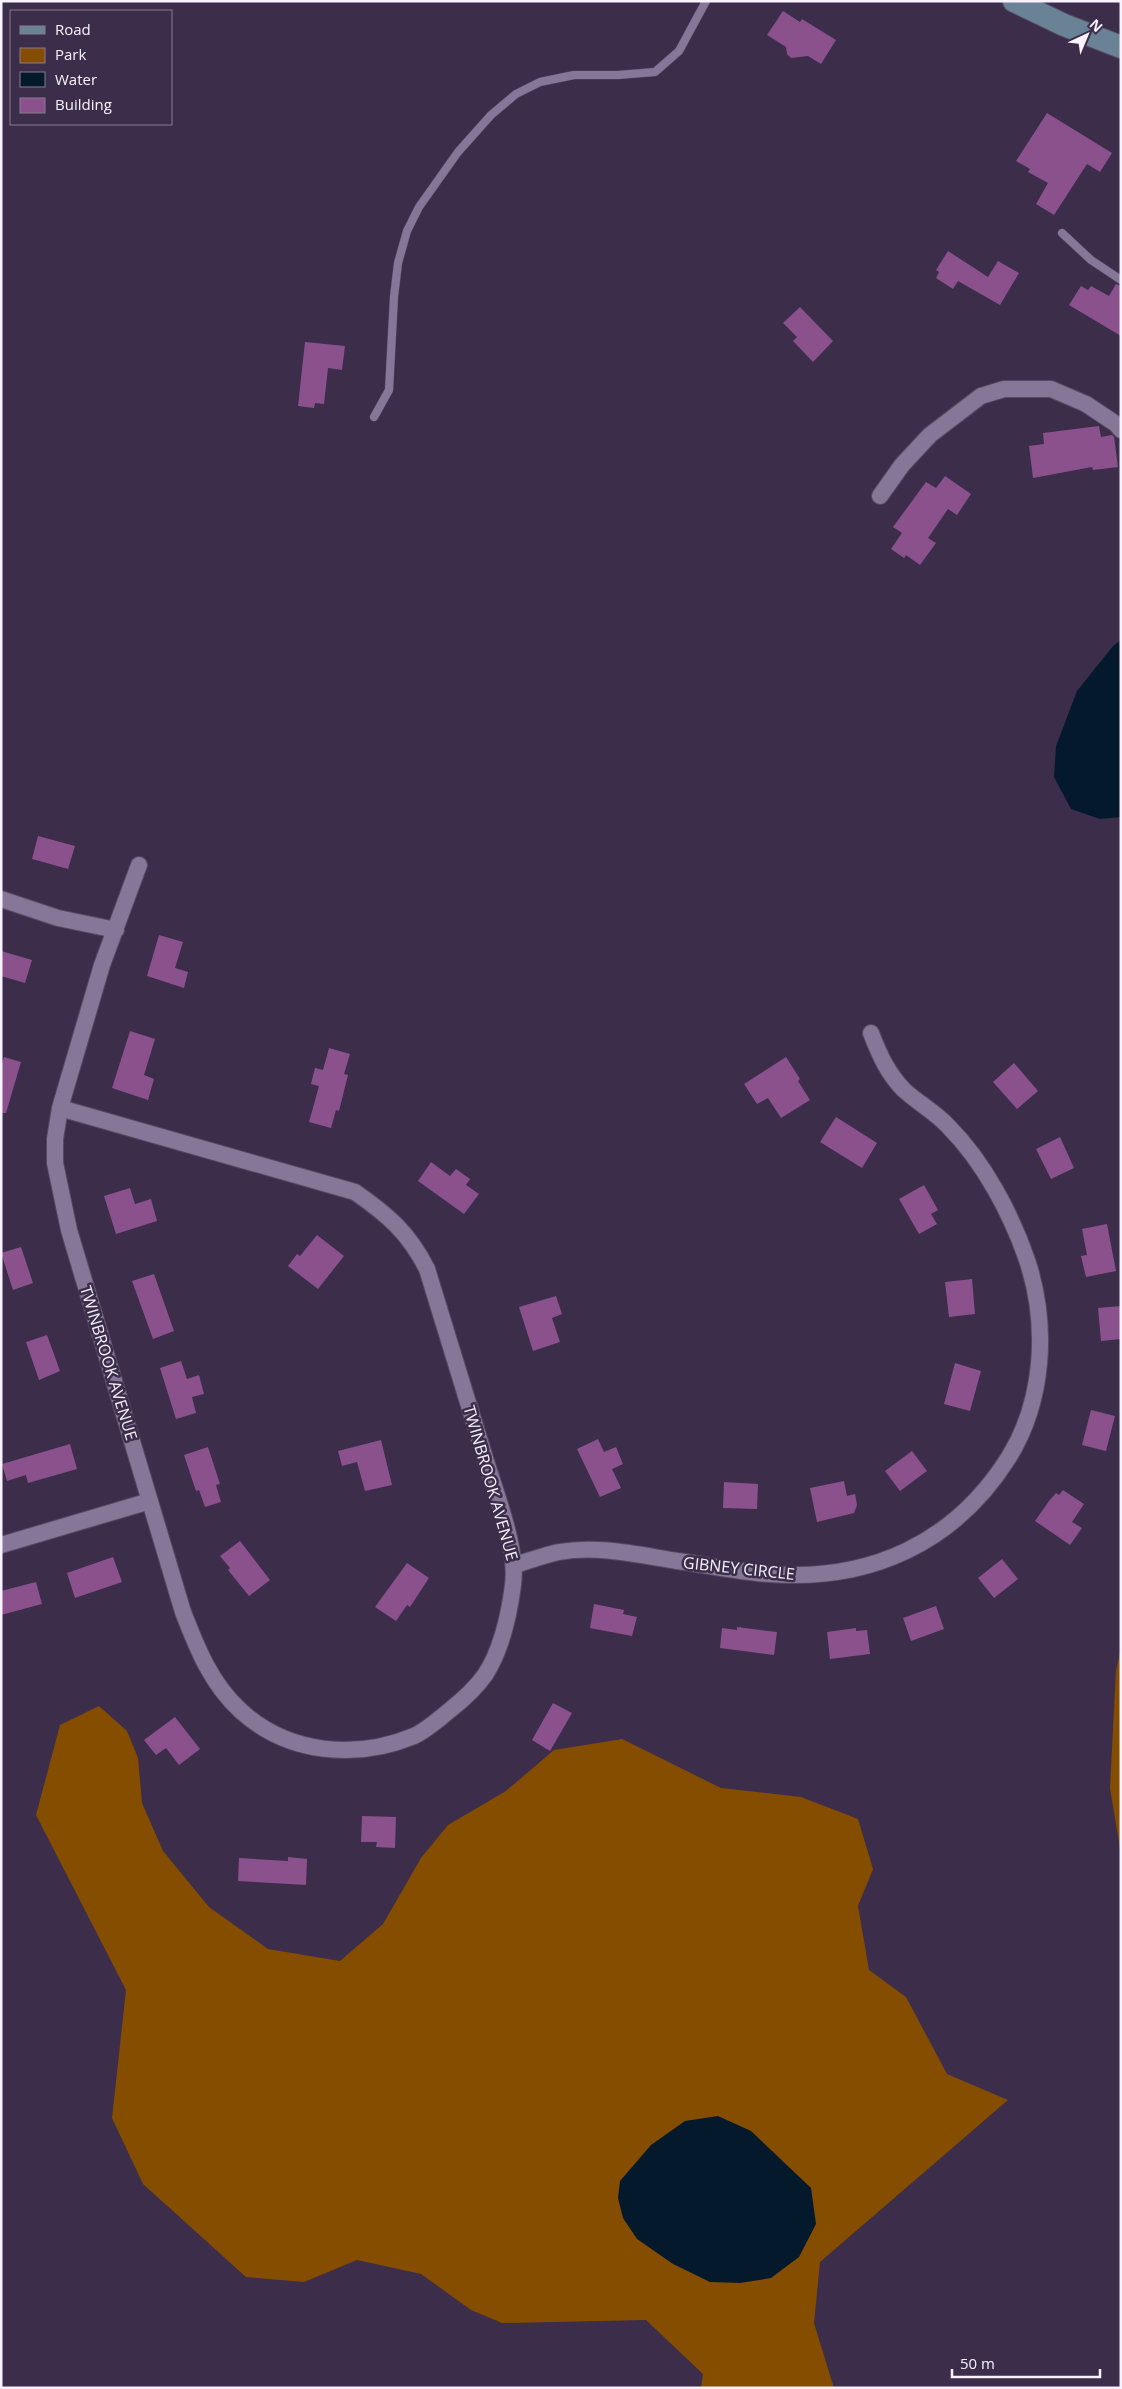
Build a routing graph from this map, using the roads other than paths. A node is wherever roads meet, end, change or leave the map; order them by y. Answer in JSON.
{"nodes":[{"id":1,"x":706,"y":1,"type":"edge"},
{"id":2,"x":1014,"y":1,"type":"edge"},
{"id":3,"x":1121,"y":47,"type":"edge"},
{"id":4,"x":1062,"y":233,"type":"dead end"},
{"id":5,"x":1121,"y":280,"type":"edge"},
{"id":6,"x":374,"y":417,"type":"dead end"},
{"id":7,"x":1121,"y":430,"type":"edge"},
{"id":8,"x":880,"y":496,"type":"dead end"},
{"id":9,"x":139,"y":865,"type":"dead end"},
{"id":10,"x":1,"y":899,"type":"edge"},
{"id":11,"x":116,"y":930,"type":"junction"},
{"id":12,"x":871,"y":1033,"type":"dead end"},
{"id":13,"x":60,"y":1108,"type":"junction"},
{"id":14,"x":150,"y":1501,"type":"junction"},
{"id":15,"x":1,"y":1545,"type":"edge"},
{"id":16,"x":515,"y":1565,"type":"junction"}],
"edges":[{"from":1,"to":6,"type":"lane"},
{"from":2,"to":3,"type":"street"},
{"from":4,"to":5,"type":"lane"},
{"from":7,"to":8,"type":"street"},
{"from":9,"to":11,"type":"street","name":"TWINBROOK AVENUE"},
{"from":10,"to":11,"type":"street"},
{"from":11,"to":13,"type":"street","name":"TWINBROOK AVENUE"},
{"from":12,"to":16,"type":"street","name":"GIBNEY CIRCLE"},
{"from":13,"to":14,"type":"street","name":"TWINBROOK AVENUE"},
{"from":13,"to":16,"type":"street","name":"TWINBROOK AVENUE"},
{"from":14,"to":15,"type":"street"},
{"from":14,"to":16,"type":"street","name":"TWINBROOK AVENUE"}]}
